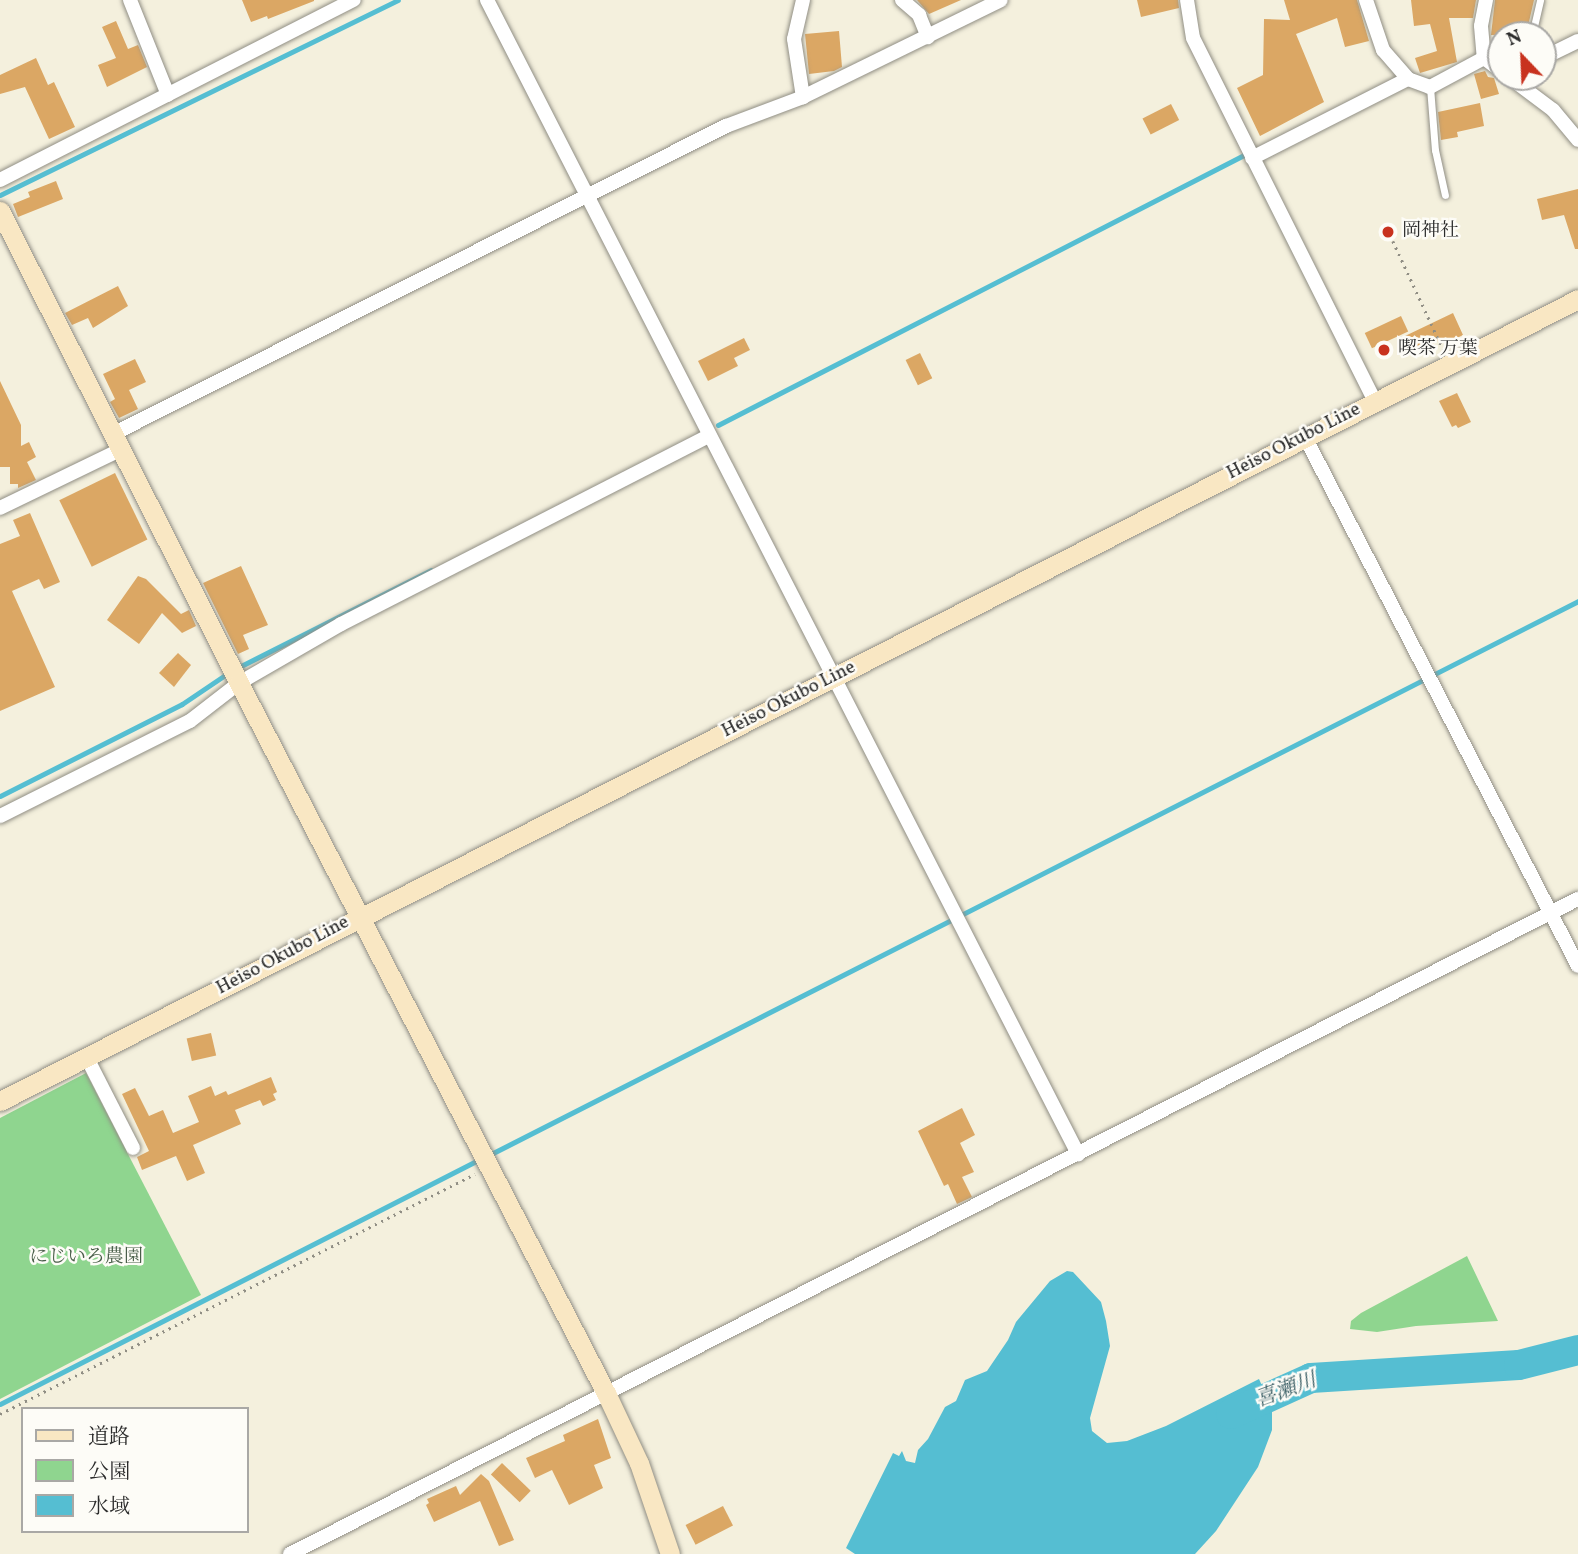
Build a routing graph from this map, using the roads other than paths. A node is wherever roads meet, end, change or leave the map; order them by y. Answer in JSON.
{"nodes":[{"id":1,"x":130,"y":0,"type":"edge"},
{"id":2,"x":354,"y":0,"type":"edge"},
{"id":3,"x":487,"y":0,"type":"edge"},
{"id":4,"x":803,"y":0,"type":"edge"},
{"id":5,"x":902,"y":0,"type":"edge"},
{"id":6,"x":1001,"y":0,"type":"edge"},
{"id":7,"x":1187,"y":0,"type":"edge"},
{"id":8,"x":1366,"y":0,"type":"edge"},
{"id":9,"x":1486,"y":0,"type":"edge"},
{"id":10,"x":1540,"y":0,"type":"edge"},
{"id":11,"x":1535,"y":21,"type":"edge"},
{"id":12,"x":928,"y":37,"type":"junction"},
{"id":13,"x":1578,"y":41,"type":"edge"},
{"id":14,"x":1557,"y":51,"type":"edge"},
{"id":15,"x":1484,"y":58,"type":"junction"},
{"id":16,"x":1487,"y":60,"type":"edge"},
{"id":17,"x":1408,"y":79,"type":"junction"},
{"id":18,"x":1430,"y":87,"type":"junction"},
{"id":19,"x":1528,"y":91,"type":"edge"},
{"id":20,"x":168,"y":95,"type":"junction"},
{"id":21,"x":803,"y":97,"type":"junction"},
{"id":22,"x":1578,"y":140,"type":"edge"},
{"id":23,"x":1252,"y":158,"type":"junction"},
{"id":24,"x":0,"y":180,"type":"edge"},
{"id":25,"x":1445,"y":195,"type":"dead end"},
{"id":26,"x":585,"y":196,"type":"junction"},
{"id":27,"x":0,"y":211,"type":"edge"},
{"id":28,"x":1578,"y":299,"type":"edge"},
{"id":29,"x":1375,"y":401,"type":"junction"},
{"id":30,"x":709,"y":436,"type":"junction"},
{"id":31,"x":1305,"y":437,"type":"junction"},
{"id":32,"x":117,"y":442,"type":"junction"},
{"id":33,"x":0,"y":508,"type":"edge"},
{"id":34,"x":835,"y":677,"type":"junction"},
{"id":35,"x":239,"y":683,"type":"junction"},
{"id":36,"x":0,"y":816,"type":"edge"},
{"id":37,"x":1578,"y":899,"type":"edge"},
{"id":38,"x":1551,"y":913,"type":"junction"},
{"id":39,"x":360,"y":916,"type":"junction"},
{"id":40,"x":1578,"y":966,"type":"edge"},
{"id":41,"x":87,"y":1058,"type":"junction"},
{"id":42,"x":0,"y":1101,"type":"edge"},
{"id":43,"x":133,"y":1148,"type":"dead end"},
{"id":44,"x":1077,"y":1154,"type":"junction"},
{"id":45,"x":606,"y":1393,"type":"junction"},
{"id":46,"x":290,"y":1554,"type":"edge"},
{"id":47,"x":670,"y":1554,"type":"edge"}],
"edges":[{"from":1,"to":20,"type":"street"},
{"from":2,"to":20,"type":"street"},
{"from":3,"to":26,"type":"street"},
{"from":4,"to":21,"type":"street"},
{"from":5,"to":12,"type":"street"},
{"from":6,"to":12,"type":"street"},
{"from":7,"to":23,"type":"street"},
{"from":8,"to":17,"type":"street"},
{"from":9,"to":15,"type":"street"},
{"from":10,"to":11,"type":"lane"},
{"from":12,"to":21,"type":"street"},
{"from":13,"to":14,"type":"street"},
{"from":15,"to":16,"type":"street"},
{"from":15,"to":18,"type":"street"},
{"from":17,"to":18,"type":"street"},
{"from":17,"to":23,"type":"street"},
{"from":18,"to":25,"type":"lane"},
{"from":19,"to":22,"type":"street"},
{"from":20,"to":24,"type":"street"},
{"from":21,"to":26,"type":"street"},
{"from":23,"to":29,"type":"street"},
{"from":26,"to":30,"type":"street"},
{"from":26,"to":32,"type":"street"},
{"from":27,"to":32,"type":"main road"},
{"from":28,"to":29,"type":"main road","name":"Heiso Okubo Line"},
{"from":29,"to":31,"type":"main road","name":"Heiso Okubo Line"},
{"from":30,"to":34,"type":"street"},
{"from":30,"to":35,"type":"street"},
{"from":31,"to":34,"type":"main road","name":"Heiso Okubo Line"},
{"from":31,"to":38,"type":"street"},
{"from":32,"to":33,"type":"street"},
{"from":32,"to":35,"type":"main road"},
{"from":34,"to":39,"type":"main road","name":"Heiso Okubo Line"},
{"from":34,"to":44,"type":"street"},
{"from":35,"to":36,"type":"street"},
{"from":35,"to":39,"type":"main road"},
{"from":37,"to":38,"type":"street"},
{"from":38,"to":40,"type":"street"},
{"from":38,"to":44,"type":"street"},
{"from":39,"to":41,"type":"main road","name":"Heiso Okubo Line"},
{"from":39,"to":45,"type":"main road"},
{"from":41,"to":42,"type":"main road","name":"Heiso Okubo Line"},
{"from":41,"to":43,"type":"street"},
{"from":44,"to":45,"type":"street"},
{"from":45,"to":46,"type":"street"},
{"from":45,"to":47,"type":"main road"}]}
